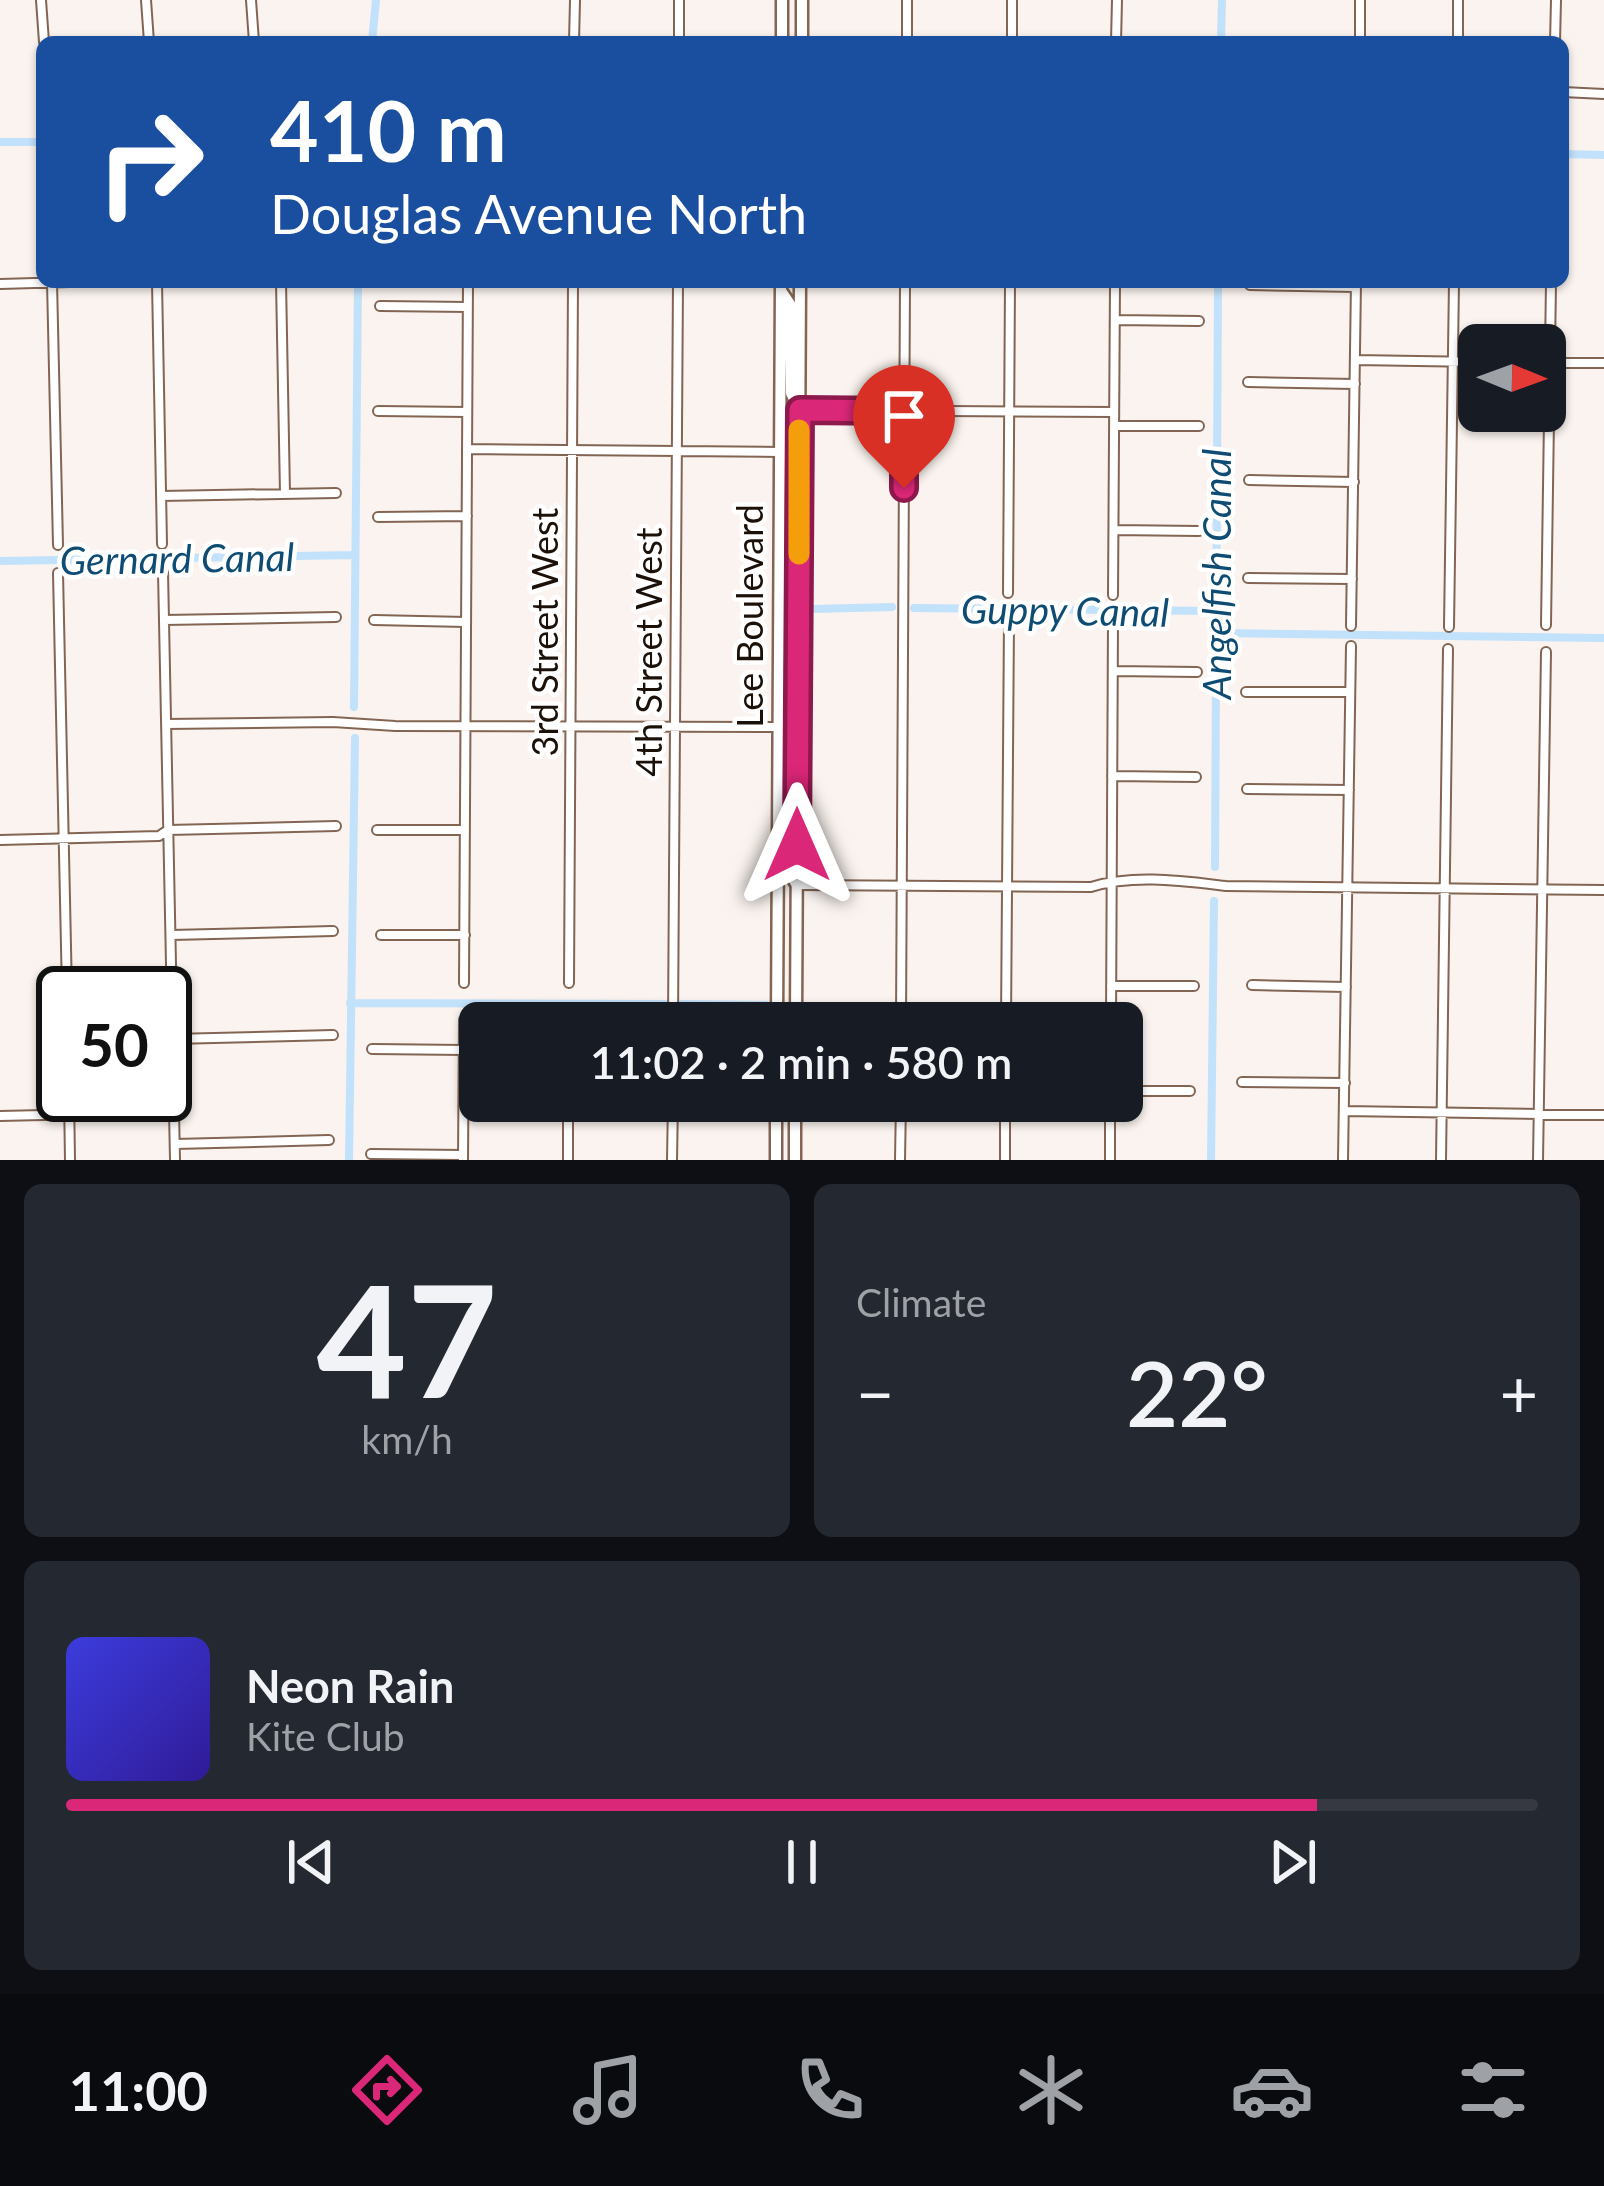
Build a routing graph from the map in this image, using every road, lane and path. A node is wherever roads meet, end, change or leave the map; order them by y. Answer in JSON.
{"nodes":[{"id":1,"x":41,"y":0,"type":"edge"},
{"id":2,"x":146,"y":0,"type":"edge"},
{"id":3,"x":251,"y":0,"type":"edge"},
{"id":4,"x":575,"y":0,"type":"edge"},
{"id":5,"x":679,"y":0,"type":"edge"},
{"id":6,"x":782,"y":0,"type":"edge"},
{"id":7,"x":802,"y":0,"type":"edge"},
{"id":8,"x":907,"y":0,"type":"edge"},
{"id":9,"x":1012,"y":0,"type":"edge"},
{"id":10,"x":1117,"y":0,"type":"edge"},
{"id":11,"x":1360,"y":0,"type":"edge"},
{"id":12,"x":1458,"y":0,"type":"edge"},
{"id":13,"x":1556,"y":0,"type":"edge"},
{"id":14,"x":44,"y":36,"type":"edge"},
{"id":15,"x":149,"y":36,"type":"edge"},
{"id":16,"x":254,"y":36,"type":"edge"},
{"id":17,"x":574,"y":36,"type":"edge"},
{"id":18,"x":679,"y":36,"type":"edge"},
{"id":19,"x":782,"y":36,"type":"edge"},
{"id":20,"x":802,"y":36,"type":"edge"},
{"id":21,"x":907,"y":36,"type":"edge"},
{"id":22,"x":1012,"y":36,"type":"edge"},
{"id":23,"x":1116,"y":36,"type":"edge"},
{"id":24,"x":1360,"y":36,"type":"edge"},
{"id":25,"x":1458,"y":36,"type":"edge"},
{"id":26,"x":1556,"y":36,"type":"edge"},
{"id":27,"x":1569,"y":92,"type":"edge"},
{"id":28,"x":1604,"y":94,"type":"edge"},
{"id":29,"x":36,"y":283,"type":"edge"},
{"id":30,"x":0,"y":284,"type":"edge"},
{"id":31,"x":52,"y":288,"type":"edge"},
{"id":32,"x":157,"y":288,"type":"edge"},
{"id":33,"x":281,"y":288,"type":"edge"},
{"id":34,"x":468,"y":288,"type":"edge"},
{"id":35,"x":573,"y":288,"type":"edge"},
{"id":36,"x":678,"y":288,"type":"edge"},
{"id":37,"x":781,"y":288,"type":"edge"},
{"id":38,"x":782,"y":288,"type":"edge"},
{"id":39,"x":800,"y":288,"type":"edge"},
{"id":40,"x":905,"y":288,"type":"edge"},
{"id":41,"x":1010,"y":288,"type":"edge"},
{"id":42,"x":1115,"y":288,"type":"edge"},
{"id":43,"x":1356,"y":288,"type":"edge"},
{"id":44,"x":1454,"y":288,"type":"edge"},
{"id":45,"x":1551,"y":288,"type":"edge"},
{"id":46,"x":380,"y":306,"type":"dead end"},
{"id":47,"x":468,"y":307,"type":"junction"},
{"id":48,"x":1115,"y":320,"type":"junction"},
{"id":49,"x":1199,"y":321,"type":"dead end"},
{"id":50,"x":1549,"y":324,"type":"edge"},
{"id":51,"x":1356,"y":360,"type":"junction"},
{"id":52,"x":1453,"y":362,"type":"junction"},
{"id":53,"x":1458,"y":362,"type":"edge"},
{"id":54,"x":1566,"y":363,"type":"edge"},
{"id":55,"x":1604,"y":363,"type":"edge"},
{"id":56,"x":1248,"y":382,"type":"dead end"},
{"id":57,"x":1355,"y":384,"type":"junction"},
{"id":58,"x":800,"y":410,"type":"junction"},
{"id":59,"x":378,"y":411,"type":"dead end"},
{"id":60,"x":904,"y":411,"type":"junction"},
{"id":61,"x":467,"y":412,"type":"junction"},
{"id":62,"x":1009,"y":412,"type":"junction"},
{"id":63,"x":1114,"y":412,"type":"junction"},
{"id":64,"x":1114,"y":426,"type":"junction"},
{"id":65,"x":1198,"y":426,"type":"dead end"},
{"id":66,"x":1547,"y":432,"type":"edge"},
{"id":67,"x":467,"y":449,"type":"junction"},
{"id":68,"x":572,"y":450,"type":"junction"},
{"id":69,"x":676,"y":451,"type":"junction"},
{"id":70,"x":780,"y":452,"type":"junction"},
{"id":71,"x":1249,"y":480,"type":"dead end"},
{"id":72,"x":1354,"y":482,"type":"junction"},
{"id":73,"x":336,"y":493,"type":"dead end"},
{"id":74,"x":285,"y":494,"type":"junction"},
{"id":75,"x":161,"y":496,"type":"junction"},
{"id":76,"x":467,"y":516,"type":"junction"},
{"id":77,"x":378,"y":517,"type":"dead end"},
{"id":78,"x":1114,"y":530,"type":"junction"},
{"id":79,"x":1199,"y":531,"type":"dead end"},
{"id":80,"x":162,"y":544,"type":"dead end"},
{"id":81,"x":58,"y":545,"type":"dead end"},
{"id":82,"x":799,"y":569,"type":"junction"},
{"id":83,"x":163,"y":572,"type":"dead end"},
{"id":84,"x":58,"y":573,"type":"dead end"},
{"id":85,"x":1248,"y":578,"type":"dead end"},
{"id":86,"x":1352,"y":579,"type":"junction"},
{"id":87,"x":1008,"y":593,"type":"dead end"},
{"id":88,"x":1113,"y":596,"type":"dead end"},
{"id":89,"x":336,"y":617,"type":"dead end"},
{"id":90,"x":164,"y":620,"type":"junction"},
{"id":91,"x":374,"y":620,"type":"dead end"},
{"id":92,"x":1009,"y":620,"type":"dead end"},
{"id":93,"x":1113,"y":621,"type":"dead end"},
{"id":94,"x":466,"y":622,"type":"junction"},
{"id":95,"x":1546,"y":625,"type":"dead end"},
{"id":96,"x":1352,"y":626,"type":"dead end"},
{"id":97,"x":1448,"y":627,"type":"dead end"},
{"id":98,"x":1351,"y":646,"type":"dead end"},
{"id":99,"x":1448,"y":649,"type":"dead end"},
{"id":100,"x":1546,"y":652,"type":"dead end"},
{"id":101,"x":1113,"y":671,"type":"junction"},
{"id":102,"x":1197,"y":672,"type":"dead end"},
{"id":103,"x":1246,"y":692,"type":"dead end"},
{"id":104,"x":1350,"y":692,"type":"junction"},
{"id":105,"x":166,"y":724,"type":"junction"},
{"id":106,"x":465,"y":726,"type":"junction"},
{"id":107,"x":570,"y":727,"type":"junction"},
{"id":108,"x":798,"y":727,"type":"junction"},
{"id":109,"x":675,"y":728,"type":"junction"},
{"id":110,"x":778,"y":728,"type":"junction"},
{"id":111,"x":1112,"y":776,"type":"junction"},
{"id":112,"x":1196,"y":776,"type":"dead end"},
{"id":113,"x":1247,"y":789,"type":"dead end"},
{"id":114,"x":1349,"y":790,"type":"junction"},
{"id":115,"x":778,"y":796,"type":"junction"},
{"id":116,"x":336,"y":826,"type":"dead end"},
{"id":117,"x":169,"y":830,"type":"junction"},
{"id":118,"x":377,"y":830,"type":"dead end"},
{"id":119,"x":465,"y":830,"type":"junction"},
{"id":120,"x":64,"y":838,"type":"junction"},
{"id":121,"x":0,"y":840,"type":"edge"},
{"id":122,"x":1112,"y":880,"type":"junction"},
{"id":123,"x":796,"y":885,"type":"junction"},
{"id":124,"x":902,"y":886,"type":"junction"},
{"id":125,"x":1007,"y":886,"type":"junction"},
{"id":126,"x":1348,"y":887,"type":"junction"},
{"id":127,"x":1445,"y":888,"type":"junction"},
{"id":128,"x":1543,"y":890,"type":"junction"},
{"id":129,"x":1604,"y":890,"type":"edge"},
{"id":130,"x":333,"y":931,"type":"dead end"},
{"id":131,"x":171,"y":935,"type":"junction"},
{"id":132,"x":381,"y":935,"type":"dead end"},
{"id":133,"x":464,"y":935,"type":"junction"},
{"id":134,"x":66,"y":966,"type":"edge"},
{"id":135,"x":171,"y":966,"type":"edge"},
{"id":136,"x":464,"y":983,"type":"dead end"},
{"id":137,"x":569,"y":983,"type":"dead end"},
{"id":138,"x":1252,"y":985,"type":"dead end"},
{"id":139,"x":1111,"y":986,"type":"junction"},
{"id":140,"x":1194,"y":986,"type":"dead end"},
{"id":141,"x":1346,"y":987,"type":"junction"},
{"id":142,"x":673,"y":1002,"type":"edge"},
{"id":143,"x":777,"y":1002,"type":"edge"},
{"id":144,"x":796,"y":1002,"type":"edge"},
{"id":145,"x":901,"y":1002,"type":"edge"},
{"id":146,"x":1006,"y":1002,"type":"edge"},
{"id":147,"x":1111,"y":1002,"type":"edge"},
{"id":148,"x":333,"y":1035,"type":"dead end"},
{"id":149,"x":192,"y":1039,"type":"edge"},
{"id":150,"x":372,"y":1049,"type":"dead end"},
{"id":151,"x":459,"y":1050,"type":"edge"},
{"id":152,"x":1242,"y":1082,"type":"dead end"},
{"id":153,"x":1345,"y":1083,"type":"junction"},
{"id":154,"x":1143,"y":1090,"type":"edge"},
{"id":155,"x":1190,"y":1091,"type":"dead end"},
{"id":156,"x":1344,"y":1111,"type":"junction"},
{"id":157,"x":1442,"y":1112,"type":"junction"},
{"id":158,"x":1539,"y":1114,"type":"junction"},
{"id":159,"x":1604,"y":1114,"type":"edge"},
{"id":160,"x":36,"y":1115,"type":"edge"},
{"id":161,"x":0,"y":1116,"type":"edge"},
{"id":162,"x":69,"y":1122,"type":"edge"},
{"id":163,"x":174,"y":1122,"type":"edge"},
{"id":164,"x":463,"y":1122,"type":"edge"},
{"id":165,"x":568,"y":1122,"type":"edge"},
{"id":166,"x":673,"y":1122,"type":"edge"},
{"id":167,"x":776,"y":1122,"type":"edge"},
{"id":168,"x":795,"y":1122,"type":"edge"},
{"id":169,"x":901,"y":1122,"type":"edge"},
{"id":170,"x":1005,"y":1122,"type":"edge"},
{"id":171,"x":1110,"y":1122,"type":"edge"},
{"id":172,"x":328,"y":1140,"type":"dead end"},
{"id":173,"x":175,"y":1144,"type":"junction"},
{"id":174,"x":371,"y":1154,"type":"dead end"},
{"id":175,"x":463,"y":1158,"type":"edge"},
{"id":176,"x":70,"y":1160,"type":"edge"},
{"id":177,"x":175,"y":1160,"type":"edge"},
{"id":178,"x":568,"y":1160,"type":"edge"},
{"id":179,"x":673,"y":1160,"type":"edge"},
{"id":180,"x":776,"y":1160,"type":"edge"},
{"id":181,"x":795,"y":1160,"type":"edge"},
{"id":182,"x":900,"y":1160,"type":"edge"},
{"id":183,"x":1005,"y":1160,"type":"edge"},
{"id":184,"x":1110,"y":1160,"type":"edge"},
{"id":185,"x":1343,"y":1160,"type":"edge"},
{"id":186,"x":1441,"y":1160,"type":"edge"},
{"id":187,"x":1538,"y":1160,"type":"edge"}],
"edges":[{"from":1,"to":14,"type":"street"},
{"from":2,"to":15,"type":"street"},
{"from":3,"to":16,"type":"street"},
{"from":4,"to":17,"type":"street"},
{"from":5,"to":18,"type":"street"},
{"from":6,"to":19,"type":"main road"},
{"from":7,"to":20,"type":"main road"},
{"from":8,"to":21,"type":"street"},
{"from":9,"to":22,"type":"street"},
{"from":10,"to":23,"type":"street"},
{"from":11,"to":24,"type":"street"},
{"from":12,"to":25,"type":"street"},
{"from":13,"to":26,"type":"street"},
{"from":27,"to":28,"type":"street"},
{"from":29,"to":30,"type":"street"},
{"from":31,"to":81,"type":"street"},
{"from":32,"to":75,"type":"street"},
{"from":33,"to":74,"type":"street"},
{"from":34,"to":47,"type":"street"},
{"from":35,"to":68,"type":"street","name":"3rd Street West"},
{"from":36,"to":69,"type":"street","name":"4th Street West"},
{"from":37,"to":70,"type":"main road","name":"Lee Boulevard"},
{"from":38,"to":58,"type":"main road"},
{"from":39,"to":58,"type":"main road","name":"Lee Boulevard"},
{"from":40,"to":60,"type":"street"},
{"from":41,"to":62,"type":"street"},
{"from":42,"to":48,"type":"street"},
{"from":43,"to":51,"type":"street"},
{"from":44,"to":52,"type":"street"},
{"from":45,"to":50,"type":"street"},
{"from":46,"to":47,"type":"street"},
{"from":47,"to":61,"type":"street"},
{"from":48,"to":49,"type":"street"},
{"from":48,"to":63,"type":"street"},
{"from":51,"to":52,"type":"street"},
{"from":51,"to":57,"type":"street"},
{"from":52,"to":53,"type":"street"},
{"from":52,"to":97,"type":"street"},
{"from":54,"to":55,"type":"street"},
{"from":56,"to":57,"type":"street"},
{"from":57,"to":72,"type":"street"},
{"from":58,"to":60,"type":"street"},
{"from":58,"to":82,"type":"main road","name":"Lee Boulevard"},
{"from":59,"to":61,"type":"street"},
{"from":60,"to":62,"type":"street"},
{"from":60,"to":124,"type":"street"},
{"from":61,"to":67,"type":"street"},
{"from":62,"to":63,"type":"street"},
{"from":62,"to":87,"type":"street"},
{"from":63,"to":64,"type":"street"},
{"from":64,"to":65,"type":"street"},
{"from":64,"to":78,"type":"street"},
{"from":66,"to":95,"type":"street"},
{"from":67,"to":68,"type":"street"},
{"from":67,"to":76,"type":"street"},
{"from":68,"to":69,"type":"street"},
{"from":68,"to":107,"type":"street","name":"3rd Street West"},
{"from":69,"to":70,"type":"street"},
{"from":69,"to":109,"type":"street","name":"4th Street West"},
{"from":70,"to":82,"type":"main road"},
{"from":70,"to":110,"type":"main road","name":"Lee Boulevard"},
{"from":71,"to":72,"type":"street"},
{"from":72,"to":86,"type":"street"},
{"from":73,"to":74,"type":"street"},
{"from":74,"to":75,"type":"street"},
{"from":75,"to":80,"type":"street"},
{"from":76,"to":77,"type":"street"},
{"from":76,"to":94,"type":"street"},
{"from":78,"to":79,"type":"street"},
{"from":78,"to":88,"type":"street"},
{"from":82,"to":108,"type":"main road","name":"Lee Boulevard"},
{"from":83,"to":90,"type":"street"},
{"from":84,"to":120,"type":"street"},
{"from":85,"to":86,"type":"street"},
{"from":86,"to":96,"type":"street"},
{"from":89,"to":90,"type":"street"},
{"from":90,"to":105,"type":"street"},
{"from":91,"to":94,"type":"street"},
{"from":92,"to":125,"type":"street"},
{"from":93,"to":101,"type":"street"},
{"from":94,"to":106,"type":"street"},
{"from":98,"to":104,"type":"street"},
{"from":99,"to":127,"type":"street"},
{"from":100,"to":128,"type":"street"},
{"from":101,"to":102,"type":"street"},
{"from":101,"to":111,"type":"street"},
{"from":103,"to":104,"type":"street"},
{"from":104,"to":114,"type":"street"},
{"from":105,"to":106,"type":"street"},
{"from":105,"to":117,"type":"street"},
{"from":106,"to":107,"type":"street"},
{"from":106,"to":119,"type":"street"},
{"from":107,"to":109,"type":"street"},
{"from":107,"to":137,"type":"street","name":"3rd Street West"},
{"from":108,"to":110,"type":"street"},
{"from":108,"to":123,"type":"main road","name":"Lee Boulevard"},
{"from":109,"to":110,"type":"street"},
{"from":109,"to":142,"type":"street","name":"4th Street West"},
{"from":110,"to":115,"type":"main road","name":"Lee Boulevard"},
{"from":111,"to":112,"type":"street"},
{"from":111,"to":122,"type":"street"},
{"from":113,"to":114,"type":"street"},
{"from":114,"to":126,"type":"street"},
{"from":115,"to":123,"type":"main road"},
{"from":115,"to":143,"type":"main road","name":"Lee Boulevard"},
{"from":116,"to":117,"type":"street"},
{"from":117,"to":120,"type":"street"},
{"from":117,"to":131,"type":"street"},
{"from":118,"to":119,"type":"street"},
{"from":119,"to":133,"type":"street"},
{"from":120,"to":121,"type":"street"},
{"from":120,"to":134,"type":"street"},
{"from":122,"to":125,"type":"street"},
{"from":122,"to":126,"type":"street"},
{"from":122,"to":139,"type":"street"},
{"from":123,"to":124,"type":"street"},
{"from":123,"to":144,"type":"main road","name":"Lee Boulevard"},
{"from":124,"to":125,"type":"street"},
{"from":124,"to":145,"type":"street"},
{"from":125,"to":146,"type":"street"},
{"from":126,"to":127,"type":"street"},
{"from":126,"to":141,"type":"street"},
{"from":127,"to":128,"type":"street"},
{"from":127,"to":157,"type":"street"},
{"from":128,"to":129,"type":"street"},
{"from":128,"to":158,"type":"street"},
{"from":130,"to":131,"type":"street"},
{"from":131,"to":135,"type":"street"},
{"from":132,"to":133,"type":"street"},
{"from":133,"to":136,"type":"street"},
{"from":138,"to":141,"type":"street"},
{"from":139,"to":140,"type":"street"},
{"from":139,"to":147,"type":"street"},
{"from":141,"to":153,"type":"street"},
{"from":148,"to":149,"type":"street"},
{"from":150,"to":151,"type":"street"},
{"from":152,"to":153,"type":"street"},
{"from":153,"to":156,"type":"street"},
{"from":154,"to":155,"type":"street"},
{"from":156,"to":157,"type":"street"},
{"from":156,"to":185,"type":"street"},
{"from":157,"to":158,"type":"street"},
{"from":157,"to":186,"type":"street"},
{"from":158,"to":159,"type":"street"},
{"from":158,"to":187,"type":"street"},
{"from":160,"to":161,"type":"street"},
{"from":162,"to":176,"type":"street"},
{"from":163,"to":173,"type":"street"},
{"from":164,"to":175,"type":"street"},
{"from":165,"to":178,"type":"street"},
{"from":166,"to":179,"type":"street"},
{"from":167,"to":180,"type":"main road"},
{"from":168,"to":181,"type":"main road"},
{"from":169,"to":182,"type":"street"},
{"from":170,"to":183,"type":"street"},
{"from":171,"to":184,"type":"street"},
{"from":172,"to":173,"type":"street"},
{"from":173,"to":177,"type":"street"},
{"from":174,"to":175,"type":"street"}]}
